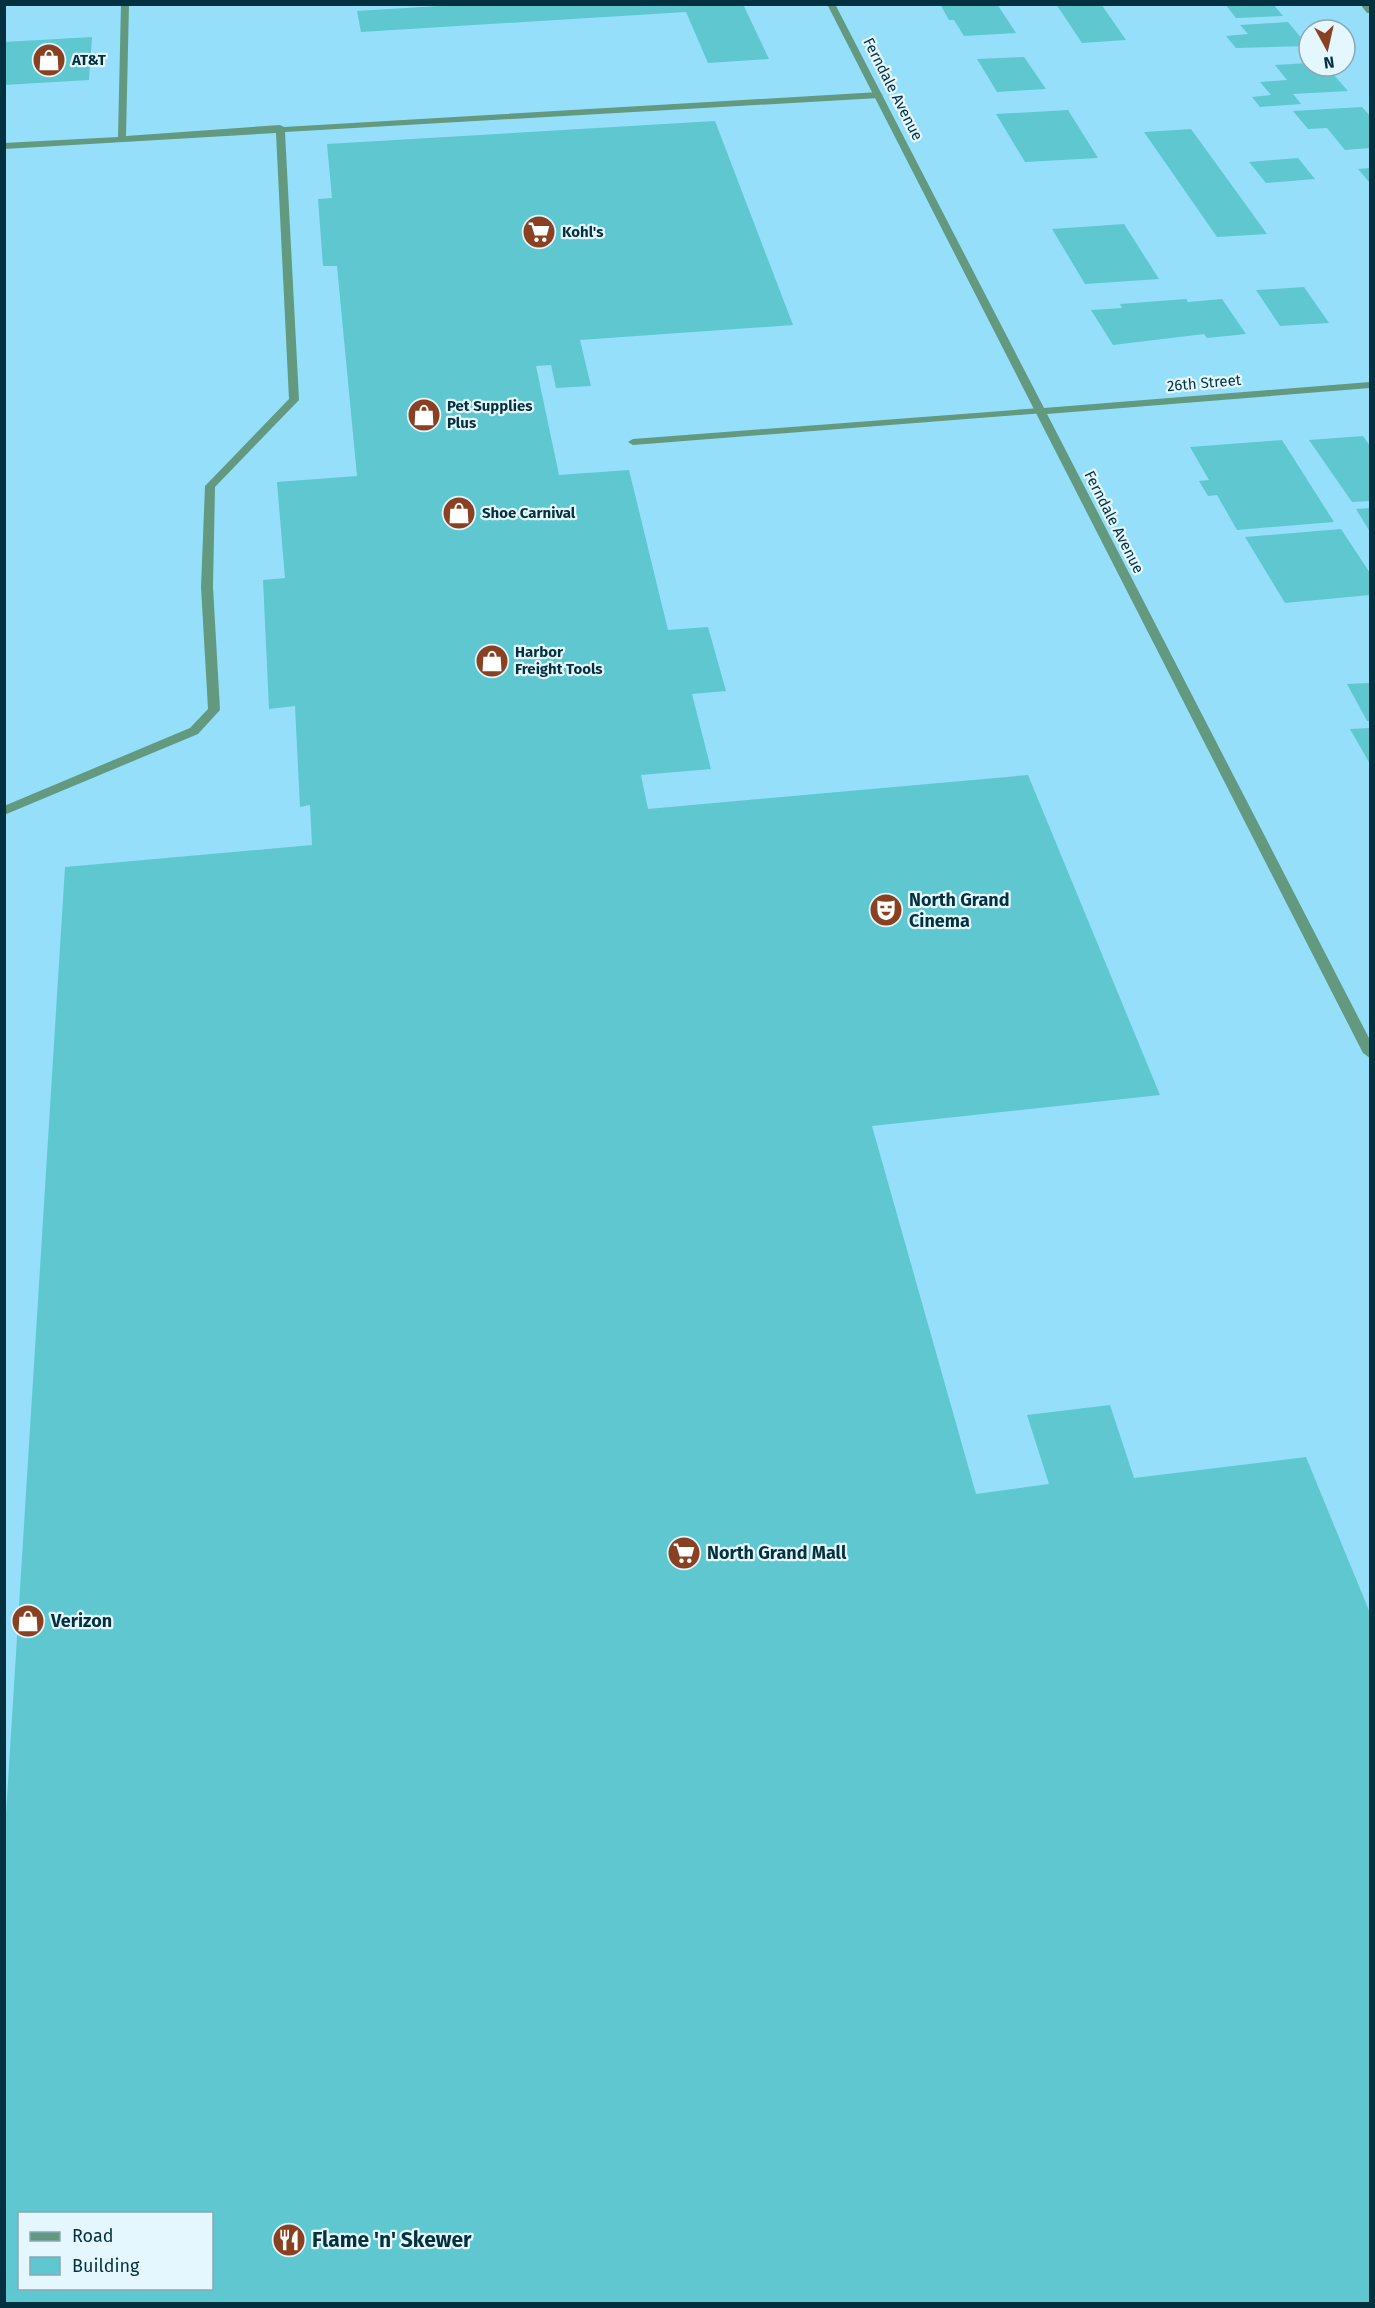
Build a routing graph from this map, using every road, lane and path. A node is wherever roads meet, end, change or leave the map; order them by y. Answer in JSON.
{"nodes":[{"id":1,"x":125,"y":4,"type":"edge"},
{"id":2,"x":831,"y":4,"type":"edge"},
{"id":3,"x":1364,"y":4,"type":"edge"},
{"id":4,"x":1371,"y":11,"type":"edge"},
{"id":5,"x":879,"y":95,"type":"junction"},
{"id":6,"x":280,"y":128,"type":"junction"},
{"id":7,"x":122,"y":138,"type":"junction"},
{"id":8,"x":4,"y":146,"type":"edge"},
{"id":9,"x":1371,"y":384,"type":"edge"},
{"id":10,"x":1040,"y":411,"type":"junction"},
{"id":11,"x":633,"y":442,"type":"dead end"},
{"id":12,"x":4,"y":811,"type":"edge"},
{"id":13,"x":1371,"y":1053,"type":"edge"}],
"edges":[{"from":1,"to":7,"type":"street"},
{"from":2,"to":5,"type":"street","name":"Ferndale Avenue"},
{"from":3,"to":4,"type":"street"},
{"from":5,"to":6,"type":"street"},
{"from":5,"to":10,"type":"street","name":"Ferndale Avenue"},
{"from":6,"to":7,"type":"street"},
{"from":6,"to":12,"type":"street"},
{"from":7,"to":8,"type":"street"},
{"from":9,"to":10,"type":"street","name":"26th Street"},
{"from":10,"to":11,"type":"street","name":"26th Street"},
{"from":10,"to":13,"type":"street","name":"Ferndale Avenue"}]}
